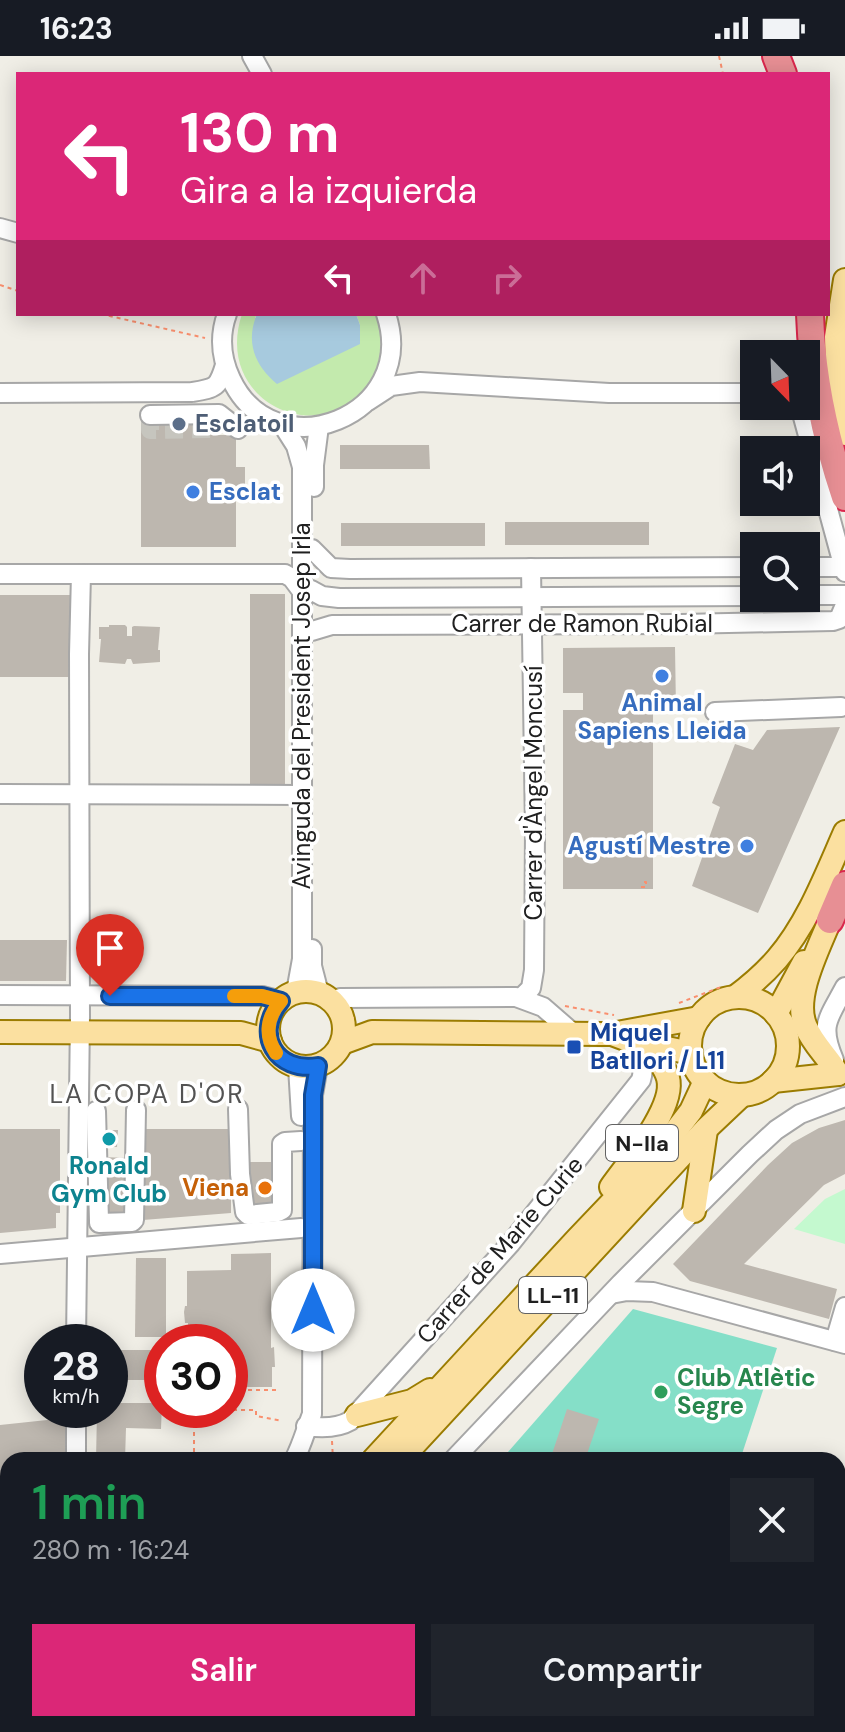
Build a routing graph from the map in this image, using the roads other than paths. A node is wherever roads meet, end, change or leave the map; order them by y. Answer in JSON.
{"nodes":[{"id":1,"x":845,"y":280,"type":"edge"},
{"id":2,"x":387,"y":316,"type":"edge"},
{"id":3,"x":810,"y":316,"type":"edge"},
{"id":4,"x":223,"y":323,"type":"edge"},
{"id":5,"x":391,"y":356,"type":"junction"},
{"id":6,"x":225,"y":365,"type":"junction"},
{"id":7,"x":420,"y":382,"type":"junction"},
{"id":8,"x":151,"y":392,"type":"junction"},
{"id":9,"x":0,"y":393,"type":"edge"},
{"id":10,"x":740,"y":393,"type":"edge"},
{"id":11,"x":368,"y":401,"type":"junction"},
{"id":12,"x":804,"y":420,"type":"edge"},
{"id":13,"x":282,"y":424,"type":"junction"},
{"id":14,"x":319,"y":426,"type":"junction"},
{"id":15,"x":238,"y":429,"type":"dead end"},
{"id":16,"x":845,"y":434,"type":"edge"},
{"id":17,"x":845,"y":497,"type":"edge"},
{"id":18,"x":312,"y":549,"type":"junction"},
{"id":19,"x":740,"y":567,"type":"edge"},
{"id":20,"x":531,"y":568,"type":"junction"},
{"id":21,"x":820,"y":568,"type":"edge"},
{"id":22,"x":844,"y":569,"type":"edge"},
{"id":23,"x":0,"y":574,"type":"edge"},
{"id":24,"x":81,"y":574,"type":"junction"},
{"id":25,"x":306,"y":590,"type":"junction"},
{"id":26,"x":820,"y":595,"type":"edge"},
{"id":27,"x":845,"y":595,"type":"edge"},
{"id":28,"x":740,"y":596,"type":"edge"},
{"id":29,"x":532,"y":597,"type":"junction"},
{"id":30,"x":845,"y":605,"type":"edge"},
{"id":31,"x":533,"y":624,"type":"junction"},
{"id":32,"x":312,"y":631,"type":"junction"},
{"id":33,"x":841,"y":707,"type":"dead end"},
{"id":34,"x":715,"y":712,"type":"dead end"},
{"id":35,"x":0,"y":794,"type":"edge"},
{"id":36,"x":79,"y":795,"type":"junction"},
{"id":37,"x":302,"y":795,"type":"junction"},
{"id":38,"x":845,"y":832,"type":"edge"},
{"id":39,"x":845,"y":885,"type":"edge"},
{"id":40,"x":838,"y":909,"type":"edge"},
{"id":41,"x":534,"y":970,"type":"junction"},
{"id":42,"x":845,"y":987,"type":"edge"},
{"id":43,"x":0,"y":995,"type":"edge"},
{"id":44,"x":80,"y":996,"type":"junction"},
{"id":45,"x":288,"y":997,"type":"junction"},
{"id":46,"x":735,"y":997,"type":"junction"},
{"id":47,"x":521,"y":998,"type":"junction"},
{"id":48,"x":332,"y":1004,"type":"junction"},
{"id":49,"x":543,"y":1007,"type":"junction"},
{"id":50,"x":776,"y":1014,"type":"junction"},
{"id":51,"x":699,"y":1018,"type":"junction"},
{"id":52,"x":0,"y":1032,"type":"edge"},
{"id":53,"x":80,"y":1032,"type":"junction"},
{"id":54,"x":269,"y":1032,"type":"junction"},
{"id":55,"x":372,"y":1032,"type":"junction"},
{"id":56,"x":574,"y":1034,"type":"junction"},
{"id":57,"x":627,"y":1039,"type":"junction"},
{"id":58,"x":342,"y":1043,"type":"junction"},
{"id":59,"x":788,"y":1046,"type":"junction"},
{"id":60,"x":691,"y":1053,"type":"junction"},
{"id":61,"x":308,"y":1066,"type":"junction"},
{"id":62,"x":841,"y":1075,"type":"edge"},
{"id":63,"x":705,"y":1081,"type":"junction"},
{"id":64,"x":773,"y":1081,"type":"junction"},
{"id":65,"x":742,"y":1095,"type":"junction"},
{"id":66,"x":845,"y":1097,"type":"edge"},
{"id":67,"x":238,"y":1109,"type":"dead end"},
{"id":68,"x":136,"y":1110,"type":"dead end"},
{"id":69,"x":96,"y":1111,"type":"dead end"},
{"id":70,"x":706,"y":1129,"type":"junction"},
{"id":71,"x":301,"y":1141,"type":"junction"},
{"id":72,"x":694,"y":1211,"type":"junction"},
{"id":73,"x":301,"y":1228,"type":"junction"},
{"id":74,"x":577,"y":1239,"type":"junction"},
{"id":75,"x":76,"y":1248,"type":"junction"},
{"id":76,"x":0,"y":1254,"type":"edge"},
{"id":77,"x":637,"y":1267,"type":"junction"},
{"id":78,"x":653,"y":1292,"type":"junction"},
{"id":79,"x":611,"y":1294,"type":"junction"},
{"id":80,"x":845,"y":1307,"type":"edge"},
{"id":81,"x":76,"y":1324,"type":"edge"},
{"id":82,"x":840,"y":1343,"type":"edge"},
{"id":83,"x":462,"y":1364,"type":"junction"},
{"id":84,"x":357,"y":1415,"type":"junction"},
{"id":85,"x":319,"y":1424,"type":"junction"},
{"id":86,"x":76,"y":1428,"type":"edge"},
{"id":87,"x":76,"y":1452,"type":"edge"},
{"id":88,"x":298,"y":1452,"type":"edge"},
{"id":89,"x":380,"y":1452,"type":"edge"},
{"id":90,"x":407,"y":1452,"type":"edge"},
{"id":91,"x":461,"y":1452,"type":"edge"}],
"edges":[{"from":1,"to":16,"type":"main road"},
{"from":2,"to":5,"type":"street"},
{"from":3,"to":17,"type":"highway"},
{"from":4,"to":6,"type":"street"},
{"from":5,"to":7,"type":"street"},
{"from":5,"to":11,"type":"street"},
{"from":6,"to":8,"type":"street"},
{"from":6,"to":13,"type":"street"},
{"from":7,"to":10,"type":"street"},
{"from":7,"to":11,"type":"street"},
{"from":8,"to":9,"type":"street"},
{"from":8,"to":15,"type":"street"},
{"from":11,"to":14,"type":"street"},
{"from":12,"to":22,"type":"street"},
{"from":13,"to":14,"type":"street"},
{"from":13,"to":25,"type":"street","name":"Avinguda del President Josep Irla"},
{"from":14,"to":18,"type":"street","name":"Avinguda del President Josep Irla"},
{"from":18,"to":20,"type":"street"},
{"from":18,"to":25,"type":"street","name":"Avinguda del President Josep Irla"},
{"from":19,"to":20,"type":"street"},
{"from":20,"to":29,"type":"street","name":"Carrer d'Àngel Moncusí"},
{"from":21,"to":22,"type":"street"},
{"from":23,"to":24,"type":"street","name":"Carrer de Ramon Rubial"},
{"from":24,"to":25,"type":"street","name":"Carrer de Ramon Rubial"},
{"from":24,"to":36,"type":"street"},
{"from":25,"to":29,"type":"street","name":"Carrer de Ramon Rubial"},
{"from":25,"to":32,"type":"street","name":"Avinguda del President Josep Irla"},
{"from":25,"to":37,"type":"street","name":"Avinguda del President Josep Irla"},
{"from":26,"to":27,"type":"street"},
{"from":28,"to":29,"type":"street","name":"Carrer de Ramon Rubial"},
{"from":29,"to":31,"type":"street","name":"Carrer d'Àngel Moncusí"},
{"from":30,"to":31,"type":"street","name":"Carrer de Ramon Rubial"},
{"from":31,"to":32,"type":"street","name":"Carrer de Ramon Rubial"},
{"from":31,"to":41,"type":"street","name":"Carrer d'Àngel Moncusí"},
{"from":32,"to":48,"type":"street","name":"Avinguda del President Josep Irla"},
{"from":33,"to":34,"type":"street"},
{"from":35,"to":36,"type":"street"},
{"from":36,"to":37,"type":"street"},
{"from":36,"to":44,"type":"street"},
{"from":37,"to":45,"type":"street","name":"Avinguda del President Josep Irla"},
{"from":38,"to":46,"type":"main road"},
{"from":39,"to":40,"type":"highway"},
{"from":40,"to":50,"type":"main road"},
{"from":40,"to":62,"type":"main road"},
{"from":41,"to":47,"type":"street","name":"Carrer d'Àngel Moncusí"},
{"from":41,"to":49,"type":"street","name":"Carrer d'Àngel Moncusí"},
{"from":42,"to":62,"type":"street"},
{"from":43,"to":44,"type":"street"},
{"from":44,"to":45,"type":"street"},
{"from":44,"to":53,"type":"street"},
{"from":45,"to":48,"type":"main road"},
{"from":45,"to":54,"type":"main road"},
{"from":46,"to":50,"type":"main road"},
{"from":46,"to":51,"type":"main road"},
{"from":47,"to":48,"type":"street"},
{"from":47,"to":49,"type":"street"},
{"from":48,"to":55,"type":"main road"},
{"from":48,"to":58,"type":"main road"},
{"from":49,"to":56,"type":"street"},
{"from":50,"to":59,"type":"main road"},
{"from":51,"to":57,"type":"main road"},
{"from":51,"to":60,"type":"main road"},
{"from":52,"to":53,"type":"main road"},
{"from":53,"to":54,"type":"main road"},
{"from":53,"to":75,"type":"street"},
{"from":54,"to":61,"type":"main road"},
{"from":55,"to":56,"type":"main road"},
{"from":55,"to":58,"type":"main road"},
{"from":56,"to":57,"type":"main road"},
{"from":57,"to":60,"type":"main road"},
{"from":57,"to":74,"type":"main road","number":"N-IIa"},
{"from":57,"to":84,"type":"street","name":"Carrer de Marie Curie"},
{"from":58,"to":61,"type":"main road"},
{"from":59,"to":62,"type":"main road"},
{"from":59,"to":64,"type":"main road"},
{"from":60,"to":63,"type":"main road"},
{"from":61,"to":71,"type":"street"},
{"from":61,"to":85,"type":"street"},
{"from":62,"to":64,"type":"main road"},
{"from":63,"to":65,"type":"main road"},
{"from":63,"to":74,"type":"main road","number":"LL-11"},
{"from":64,"to":65,"type":"main road","number":"LL-11"},
{"from":65,"to":70,"type":"main road","number":"LL-11"},
{"from":66,"to":72,"type":"street"},
{"from":67,"to":71,"type":"street"},
{"from":68,"to":69,"type":"street"},
{"from":70,"to":72,"type":"main road","number":"N-IIa"},
{"from":70,"to":90,"type":"main road","number":"LL-11"},
{"from":71,"to":73,"type":"street"},
{"from":72,"to":77,"type":"street"},
{"from":73,"to":75,"type":"street"},
{"from":73,"to":85,"type":"street"},
{"from":74,"to":83,"type":"main road","number":"LL-11"},
{"from":75,"to":76,"type":"street"},
{"from":75,"to":81,"type":"street"},
{"from":77,"to":78,"type":"street"},
{"from":77,"to":79,"type":"street"},
{"from":78,"to":79,"type":"street"},
{"from":78,"to":82,"type":"street"},
{"from":79,"to":91,"type":"street"},
{"from":80,"to":82,"type":"street"},
{"from":83,"to":84,"type":"main road"},
{"from":83,"to":89,"type":"main road","number":"LL-11"},
{"from":84,"to":85,"type":"street"},
{"from":85,"to":88,"type":"street"},
{"from":86,"to":87,"type":"street"}]}
